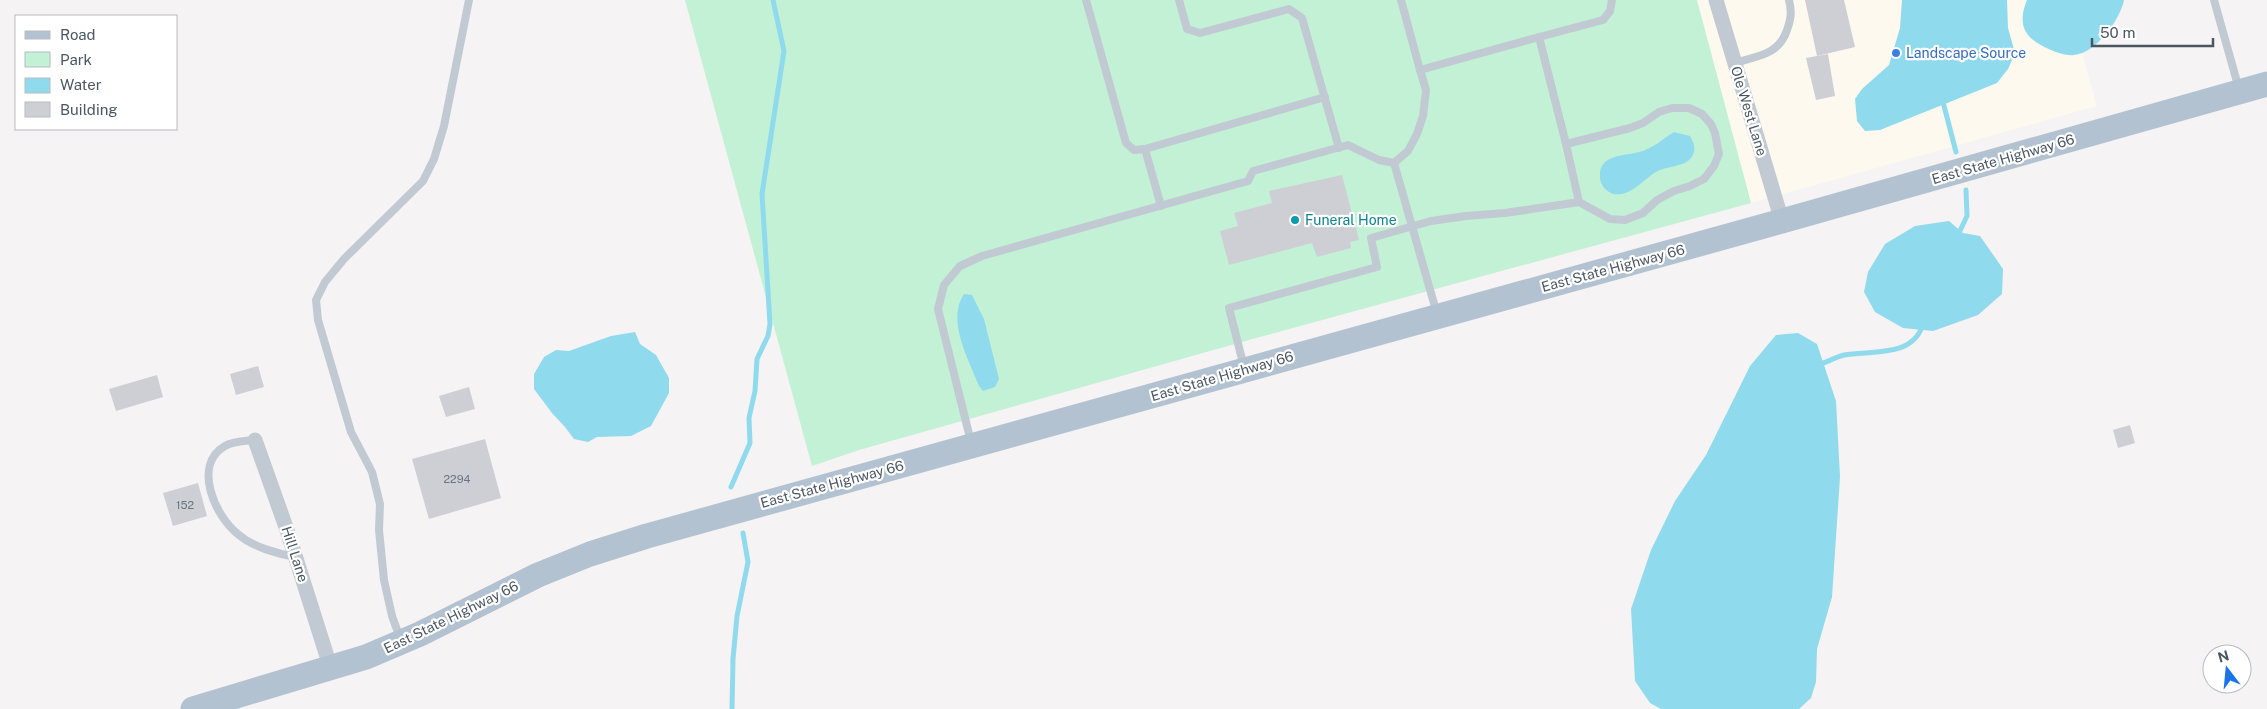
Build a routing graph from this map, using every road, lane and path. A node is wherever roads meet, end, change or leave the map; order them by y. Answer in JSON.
{"nodes":[{"id":1,"x":469,"y":0,"type":"edge"},
{"id":2,"x":1086,"y":0,"type":"edge"},
{"id":3,"x":1179,"y":0,"type":"edge"},
{"id":4,"x":1401,"y":0,"type":"edge"},
{"id":5,"x":1612,"y":0,"type":"edge"},
{"id":6,"x":1716,"y":0,"type":"edge"},
{"id":7,"x":1789,"y":0,"type":"edge"},
{"id":8,"x":2214,"y":0,"type":"edge"},
{"id":9,"x":1539,"y":37,"type":"junction"},
{"id":10,"x":1734,"y":63,"type":"junction"},
{"id":11,"x":1420,"y":70,"type":"junction"},
{"id":12,"x":2267,"y":84,"type":"edge"},
{"id":13,"x":2239,"y":91,"type":"junction"},
{"id":14,"x":1325,"y":97,"type":"junction"},
{"id":15,"x":1566,"y":144,"type":"junction"},
{"id":16,"x":1339,"y":148,"type":"junction"},
{"id":17,"x":1145,"y":149,"type":"junction"},
{"id":18,"x":1394,"y":163,"type":"junction"},
{"id":19,"x":1579,"y":202,"type":"junction"},
{"id":20,"x":1161,"y":206,"type":"junction"},
{"id":21,"x":1782,"y":221,"type":"junction"},
{"id":22,"x":1413,"y":226,"type":"junction"},
{"id":23,"x":1438,"y":316,"type":"junction"},
{"id":24,"x":1245,"y":369,"type":"junction"},
{"id":25,"x":255,"y":440,"type":"joint"},
{"id":26,"x":972,"y":446,"type":"junction"},
{"id":27,"x":296,"y":557,"type":"junction"},
{"id":28,"x":401,"y":642,"type":"junction"},
{"id":29,"x":330,"y":669,"type":"junction"},
{"id":30,"x":193,"y":709,"type":"edge"}],
"edges":[{"from":1,"to":28,"type":"lane"},
{"from":2,"to":17,"type":"lane"},
{"from":3,"to":14,"type":"lane"},
{"from":4,"to":11,"type":"lane"},
{"from":5,"to":9,"type":"lane"},
{"from":6,"to":10,"type":"street","name":"Ole West Lane"},
{"from":7,"to":10,"type":"lane"},
{"from":8,"to":13,"type":"lane"},
{"from":9,"to":11,"type":"lane"},
{"from":9,"to":15,"type":"lane"},
{"from":10,"to":21,"type":"street","name":"Ole West Lane"},
{"from":11,"to":18,"type":"lane"},
{"from":12,"to":13,"type":"main road","name":"East State Highway 66"},
{"from":13,"to":21,"type":"main road","name":"East State Highway 66"},
{"from":14,"to":16,"type":"lane"},
{"from":14,"to":17,"type":"lane"},
{"from":15,"to":19,"type":"lane"},
{"from":15,"to":19,"type":"lane"},
{"from":16,"to":18,"type":"lane"},
{"from":16,"to":20,"type":"lane"},
{"from":17,"to":20,"type":"lane"},
{"from":18,"to":22,"type":"lane"},
{"from":19,"to":22,"type":"lane"},
{"from":20,"to":26,"type":"lane"},
{"from":21,"to":23,"type":"main road","name":"East State Highway 66"},
{"from":22,"to":23,"type":"lane"},
{"from":22,"to":24,"type":"lane"},
{"from":23,"to":24,"type":"main road","name":"East State Highway 66"},
{"from":24,"to":26,"type":"main road","name":"East State Highway 66"},
{"from":25,"to":27,"type":"street","name":"Hill Lane"},
{"from":25,"to":27,"type":"lane"},
{"from":26,"to":28,"type":"main road","name":"East State Highway 66"},
{"from":27,"to":29,"type":"street","name":"Hill Lane"},
{"from":28,"to":29,"type":"main road","name":"East State Highway 66"},
{"from":29,"to":30,"type":"main road","name":"East State Highway 66"}]}
